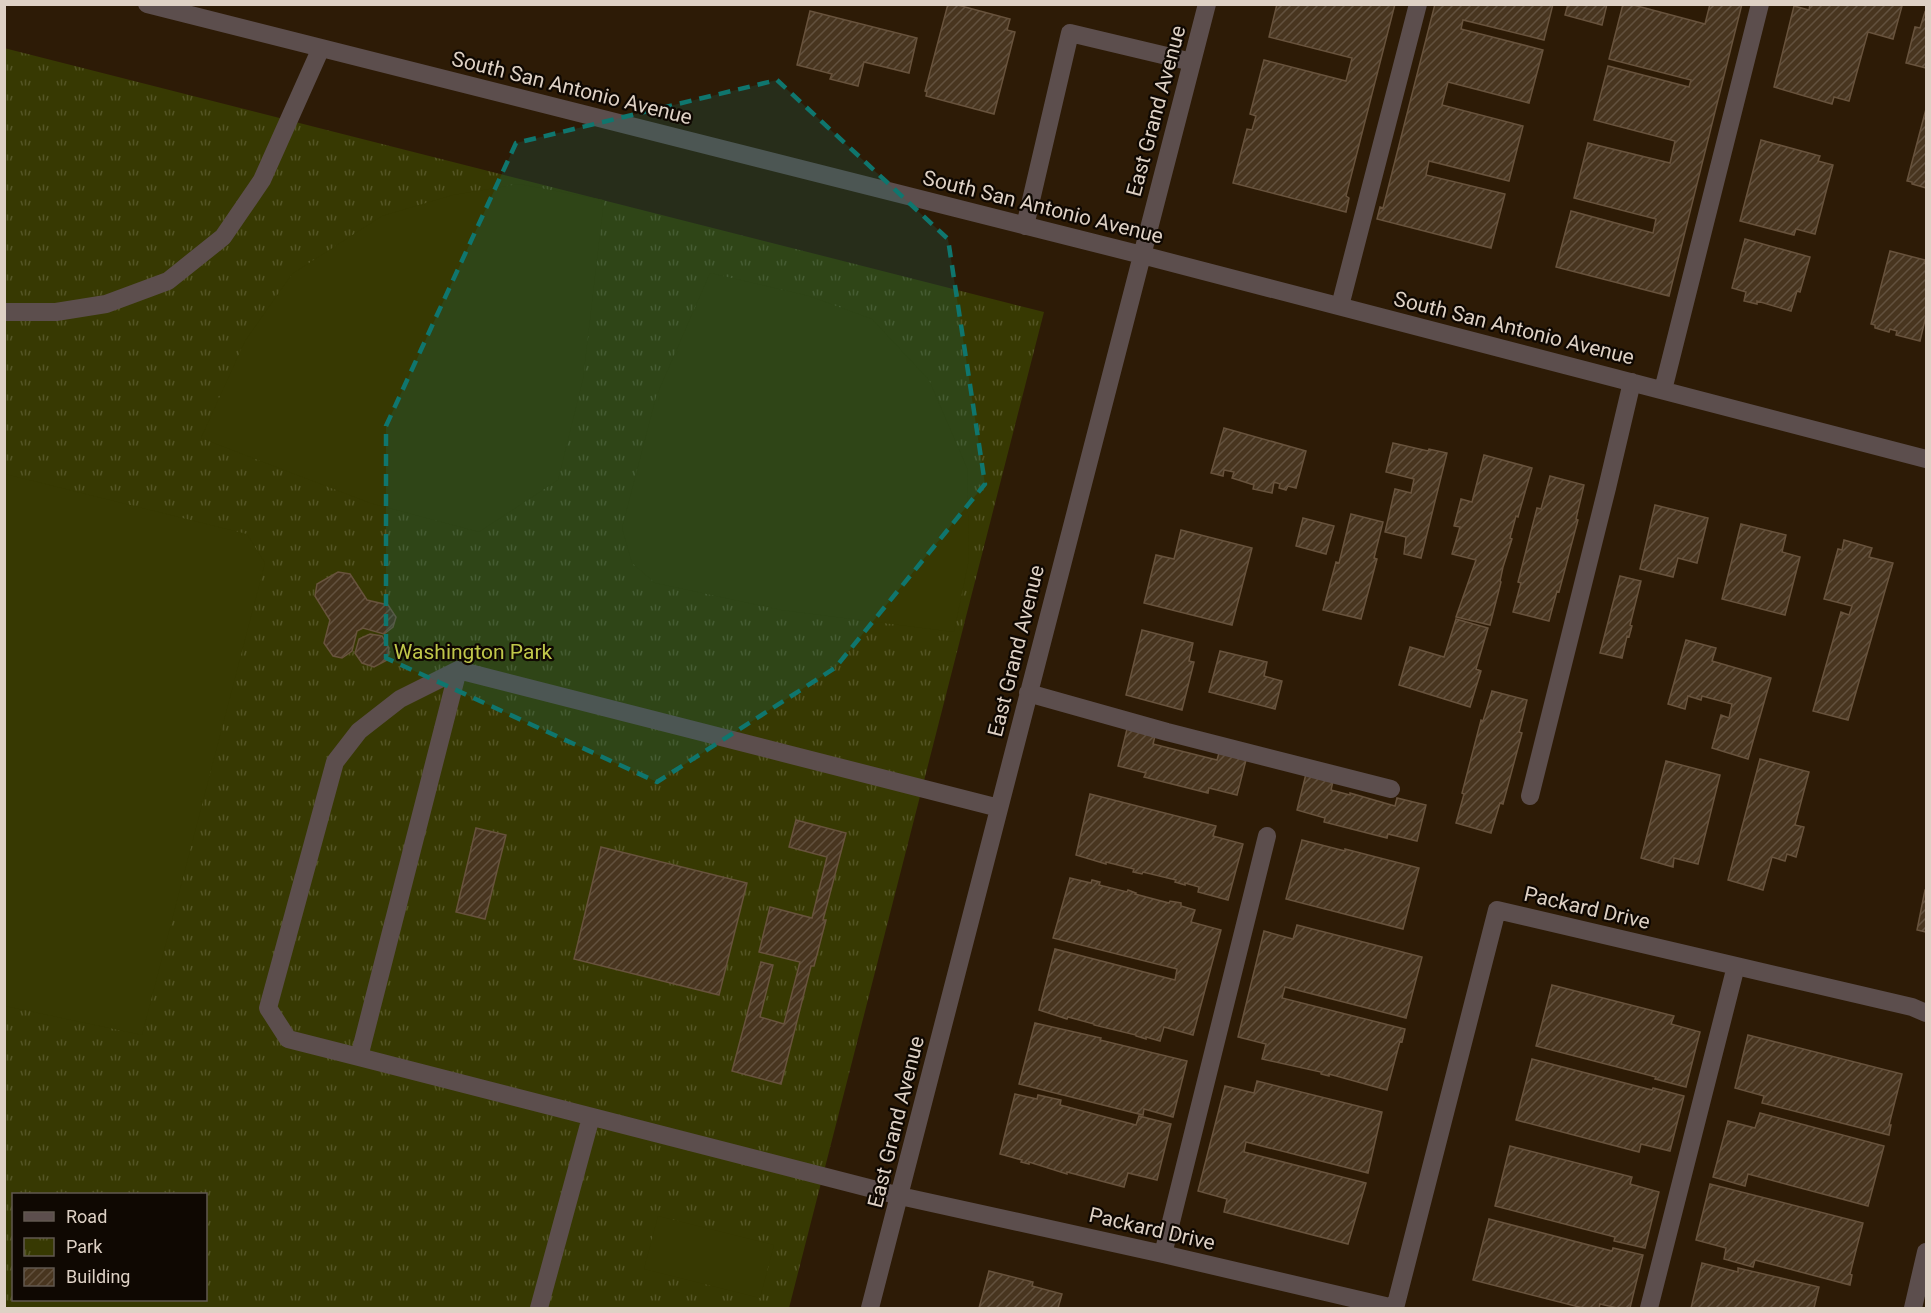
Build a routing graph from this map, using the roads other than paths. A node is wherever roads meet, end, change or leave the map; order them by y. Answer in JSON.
{"nodes":[{"id":1,"x":147,"y":4,"type":"edge"},
{"id":2,"x":1207,"y":4,"type":"edge"},
{"id":3,"x":1418,"y":4,"type":"edge"},
{"id":4,"x":1760,"y":4,"type":"edge"},
{"id":5,"x":321,"y":48,"type":"junction"},
{"id":6,"x":1192,"y":62,"type":"junction"},
{"id":7,"x":1025,"y":226,"type":"junction"},
{"id":8,"x":1142,"y":255,"type":"junction"},
{"id":9,"x":1340,"y":306,"type":"junction"},
{"id":10,"x":4,"y":312,"type":"edge"},
{"id":11,"x":1632,"y":382,"type":"junction"},
{"id":12,"x":1663,"y":390,"type":"junction"},
{"id":13,"x":1926,"y":459,"type":"edge"},
{"id":14,"x":458,"y":670,"type":"junction"},
{"id":15,"x":1028,"y":693,"type":"junction"},
{"id":16,"x":1390,"y":789,"type":"dead end"},
{"id":17,"x":1530,"y":796,"type":"dead end"},
{"id":18,"x":999,"y":807,"type":"junction"},
{"id":19,"x":1267,"y":836,"type":"dead end"},
{"id":20,"x":1736,"y":966,"type":"junction"},
{"id":21,"x":1926,"y":1013,"type":"edge"},
{"id":22,"x":358,"y":1057,"type":"junction"},
{"id":23,"x":591,"y":1117,"type":"junction"},
{"id":24,"x":900,"y":1196,"type":"junction"},
{"id":25,"x":1926,"y":1252,"type":"edge"},
{"id":26,"x":1163,"y":1254,"type":"junction"},
{"id":27,"x":539,"y":1308,"type":"edge"},
{"id":28,"x":870,"y":1308,"type":"edge"},
{"id":29,"x":1395,"y":1308,"type":"edge"},
{"id":30,"x":1649,"y":1308,"type":"edge"},
{"id":31,"x":1913,"y":1308,"type":"edge"}],
"edges":[{"from":1,"to":5,"type":"street","name":"South San Antonio Avenue"},
{"from":2,"to":6,"type":"street","name":"East Grand Avenue"},
{"from":3,"to":9,"type":"street"},
{"from":4,"to":12,"type":"street"},
{"from":5,"to":7,"type":"street","name":"South San Antonio Avenue"},
{"from":5,"to":10,"type":"street"},
{"from":6,"to":7,"type":"street"},
{"from":6,"to":8,"type":"street","name":"East Grand Avenue"},
{"from":7,"to":8,"type":"street","name":"South San Antonio Avenue"},
{"from":8,"to":9,"type":"street","name":"South San Antonio Avenue"},
{"from":8,"to":15,"type":"street","name":"East Grand Avenue"},
{"from":9,"to":11,"type":"street","name":"South San Antonio Avenue"},
{"from":11,"to":12,"type":"street","name":"South San Antonio Avenue"},
{"from":11,"to":17,"type":"street"},
{"from":12,"to":13,"type":"street","name":"South San Antonio Avenue"},
{"from":14,"to":18,"type":"street"},
{"from":14,"to":22,"type":"street"},
{"from":14,"to":22,"type":"street","name":"Packard Drive"},
{"from":15,"to":16,"type":"street"},
{"from":15,"to":18,"type":"street","name":"East Grand Avenue"},
{"from":18,"to":24,"type":"street","name":"East Grand Avenue"},
{"from":19,"to":26,"type":"street"},
{"from":20,"to":21,"type":"street","name":"Packard Drive"},
{"from":20,"to":29,"type":"street","name":"Packard Drive"},
{"from":20,"to":30,"type":"street"},
{"from":22,"to":23,"type":"street","name":"Packard Drive"},
{"from":23,"to":24,"type":"street","name":"Packard Drive"},
{"from":23,"to":27,"type":"street"},
{"from":24,"to":26,"type":"street","name":"Packard Drive"},
{"from":24,"to":28,"type":"street","name":"East Grand Avenue"},
{"from":25,"to":31,"type":"street"},
{"from":26,"to":29,"type":"street","name":"Packard Drive"}]}
